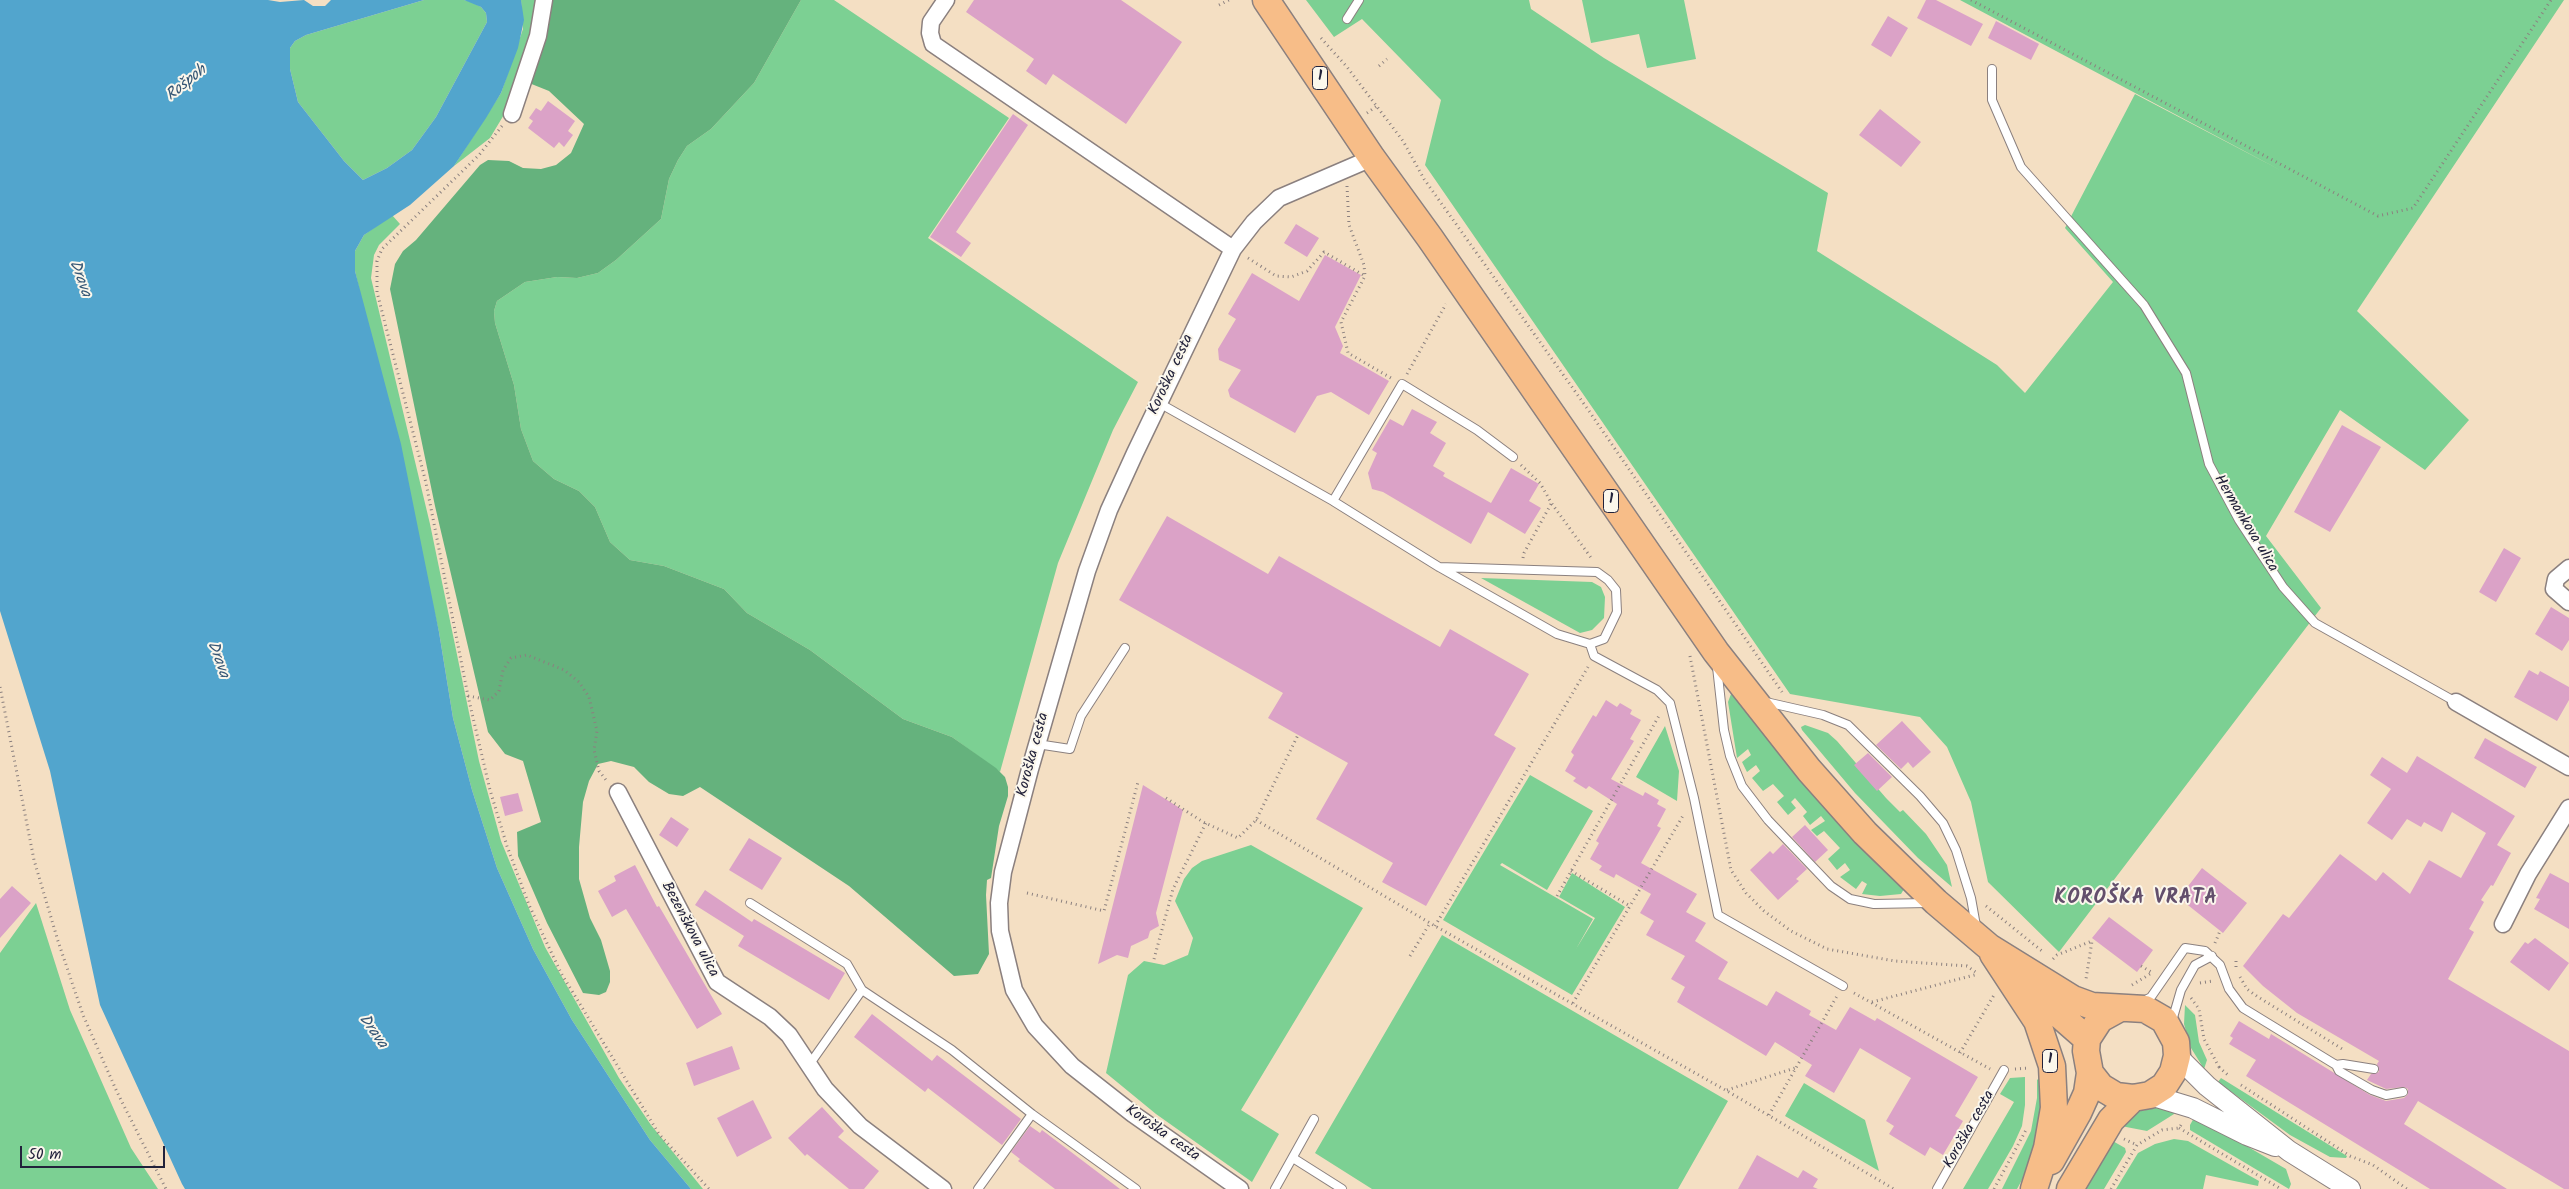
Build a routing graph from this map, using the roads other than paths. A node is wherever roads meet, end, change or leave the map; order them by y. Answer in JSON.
{"nodes":[{"id":1,"x":544,"y":0,"type":"edge"},
{"id":2,"x":946,"y":0,"type":"edge"},
{"id":3,"x":1266,"y":0,"type":"edge"},
{"id":4,"x":1359,"y":0,"type":"edge"},
{"id":5,"x":1347,"y":19,"type":"dead end"},
{"id":6,"x":1992,"y":69,"type":"dead end"},
{"id":7,"x":512,"y":114,"type":"road end"},
{"id":8,"x":1372,"y":158,"type":"junction"},
{"id":9,"x":1233,"y":249,"type":"junction"},
{"id":10,"x":1159,"y":403,"type":"junction"},
{"id":11,"x":1513,"y":457,"type":"road end"},
{"id":12,"x":1333,"y":502,"type":"junction"},
{"id":13,"x":1439,"y":567,"type":"junction"},
{"id":14,"x":2569,"y":568,"type":"edge"},
{"id":15,"x":2569,"y":602,"type":"edge"},
{"id":16,"x":1590,"y":644,"type":"junction"},
{"id":17,"x":1125,"y":648,"type":"dead end"},
{"id":18,"x":1716,"y":652,"type":"junction"},
{"id":19,"x":1752,"y":698,"type":"junction"},
{"id":20,"x":2456,"y":702,"type":"joint"},
{"id":21,"x":1037,"y":744,"type":"junction"},
{"id":22,"x":2569,"y":767,"type":"edge"},
{"id":23,"x":618,"y":792,"type":"road end"},
{"id":24,"x":2569,"y":808,"type":"edge"},
{"id":25,"x":1936,"y":902,"type":"junction"},
{"id":26,"x":750,"y":903,"type":"dead end"},
{"id":27,"x":2504,"y":924,"type":"dead end"},
{"id":28,"x":1983,"y":943,"type":"junction"},
{"id":29,"x":2212,"y":956,"type":"junction"},
{"id":30,"x":1843,"y":986,"type":"road end"},
{"id":31,"x":862,"y":990,"type":"junction"},
{"id":32,"x":2127,"y":1001,"type":"junction"},
{"id":33,"x":2170,"y":1028,"type":"junction"},
{"id":34,"x":2088,"y":1039,"type":"junction"},
{"id":35,"x":2178,"y":1056,"type":"junction"},
{"id":36,"x":2336,"y":1065,"type":"junction"},
{"id":37,"x":808,"y":1066,"type":"junction"},
{"id":38,"x":2374,"y":1069,"type":"dead end"},
{"id":39,"x":2004,"y":1070,"type":"road end"},
{"id":40,"x":2090,"y":1073,"type":"junction"},
{"id":41,"x":2403,"y":1092,"type":"dead end"},
{"id":42,"x":2142,"y":1096,"type":"junction"},
{"id":43,"x":1032,"y":1114,"type":"junction"},
{"id":44,"x":1314,"y":1120,"type":"dead end"},
{"id":45,"x":2289,"y":1151,"type":"junction"},
{"id":46,"x":1292,"y":1158,"type":"junction"},
{"id":47,"x":943,"y":1189,"type":"edge"},
{"id":48,"x":978,"y":1189,"type":"edge"},
{"id":49,"x":1136,"y":1189,"type":"edge"},
{"id":50,"x":1240,"y":1189,"type":"edge"},
{"id":51,"x":1275,"y":1189,"type":"edge"},
{"id":52,"x":1342,"y":1189,"type":"edge"},
{"id":53,"x":1936,"y":1189,"type":"edge"},
{"id":54,"x":2035,"y":1189,"type":"edge"},
{"id":55,"x":2070,"y":1189,"type":"edge"},
{"id":56,"x":2350,"y":1189,"type":"edge"}],
"edges":[{"from":1,"to":7,"type":"street"},
{"from":2,"to":9,"type":"street"},
{"from":3,"to":8,"type":"main road","number":"1"},
{"from":4,"to":5,"type":"lane"},
{"from":6,"to":20,"type":"lane","name":"Hermankova ulica"},
{"from":8,"to":9,"type":"street","name":"Koroška cesta"},
{"from":8,"to":18,"type":"main road","number":"1"},
{"from":9,"to":10,"type":"street","name":"Koroška cesta"},
{"from":10,"to":12,"type":"lane"},
{"from":10,"to":21,"type":"street","name":"Koroška cesta"},
{"from":11,"to":12,"type":"lane"},
{"from":12,"to":13,"type":"lane"},
{"from":13,"to":16,"type":"lane"},
{"from":13,"to":16,"type":"lane"},
{"from":14,"to":15,"type":"street"},
{"from":16,"to":30,"type":"lane"},
{"from":17,"to":21,"type":"lane"},
{"from":18,"to":19,"type":"main road","number":"1"},
{"from":18,"to":25,"type":"lane"},
{"from":19,"to":25,"type":"main road","number":"1"},
{"from":19,"to":28,"type":"lane"},
{"from":20,"to":22,"type":"street","name":"Hermankova ulica"},
{"from":21,"to":50,"type":"street","name":"Koroška cesta"},
{"from":23,"to":37,"type":"street","name":"Bezenškova ulica"},
{"from":24,"to":27,"type":"street"},
{"from":25,"to":28,"type":"main road","number":"1"},
{"from":26,"to":31,"type":"lane"},
{"from":28,"to":32,"type":"main road","number":"1"},
{"from":28,"to":34,"type":"main road","number":"1"},
{"from":28,"to":54,"type":"main road","number":"1"},
{"from":29,"to":32,"type":"lane"},
{"from":29,"to":33,"type":"lane"},
{"from":29,"to":36,"type":"lane"},
{"from":31,"to":37,"type":"lane"},
{"from":31,"to":43,"type":"lane"},
{"from":32,"to":33,"type":"main road","number":"1"},
{"from":32,"to":34,"type":"main road"},
{"from":33,"to":35,"type":"main road"},
{"from":34,"to":40,"type":"main road","number":"1"},
{"from":35,"to":42,"type":"main road"},
{"from":35,"to":45,"type":"street"},
{"from":36,"to":38,"type":"lane"},
{"from":36,"to":41,"type":"lane"},
{"from":37,"to":47,"type":"street","name":"Bezenškova ulica"},
{"from":39,"to":53,"type":"lane","name":"Koroška cesta"},
{"from":40,"to":42,"type":"main road"},
{"from":40,"to":54,"type":"main road","number":"1"},
{"from":42,"to":45,"type":"street"},
{"from":42,"to":55,"type":"main road"},
{"from":43,"to":48,"type":"lane"},
{"from":43,"to":49,"type":"lane"},
{"from":44,"to":46,"type":"lane"},
{"from":45,"to":56,"type":"street"},
{"from":46,"to":51,"type":"lane"},
{"from":46,"to":52,"type":"lane"}]}
